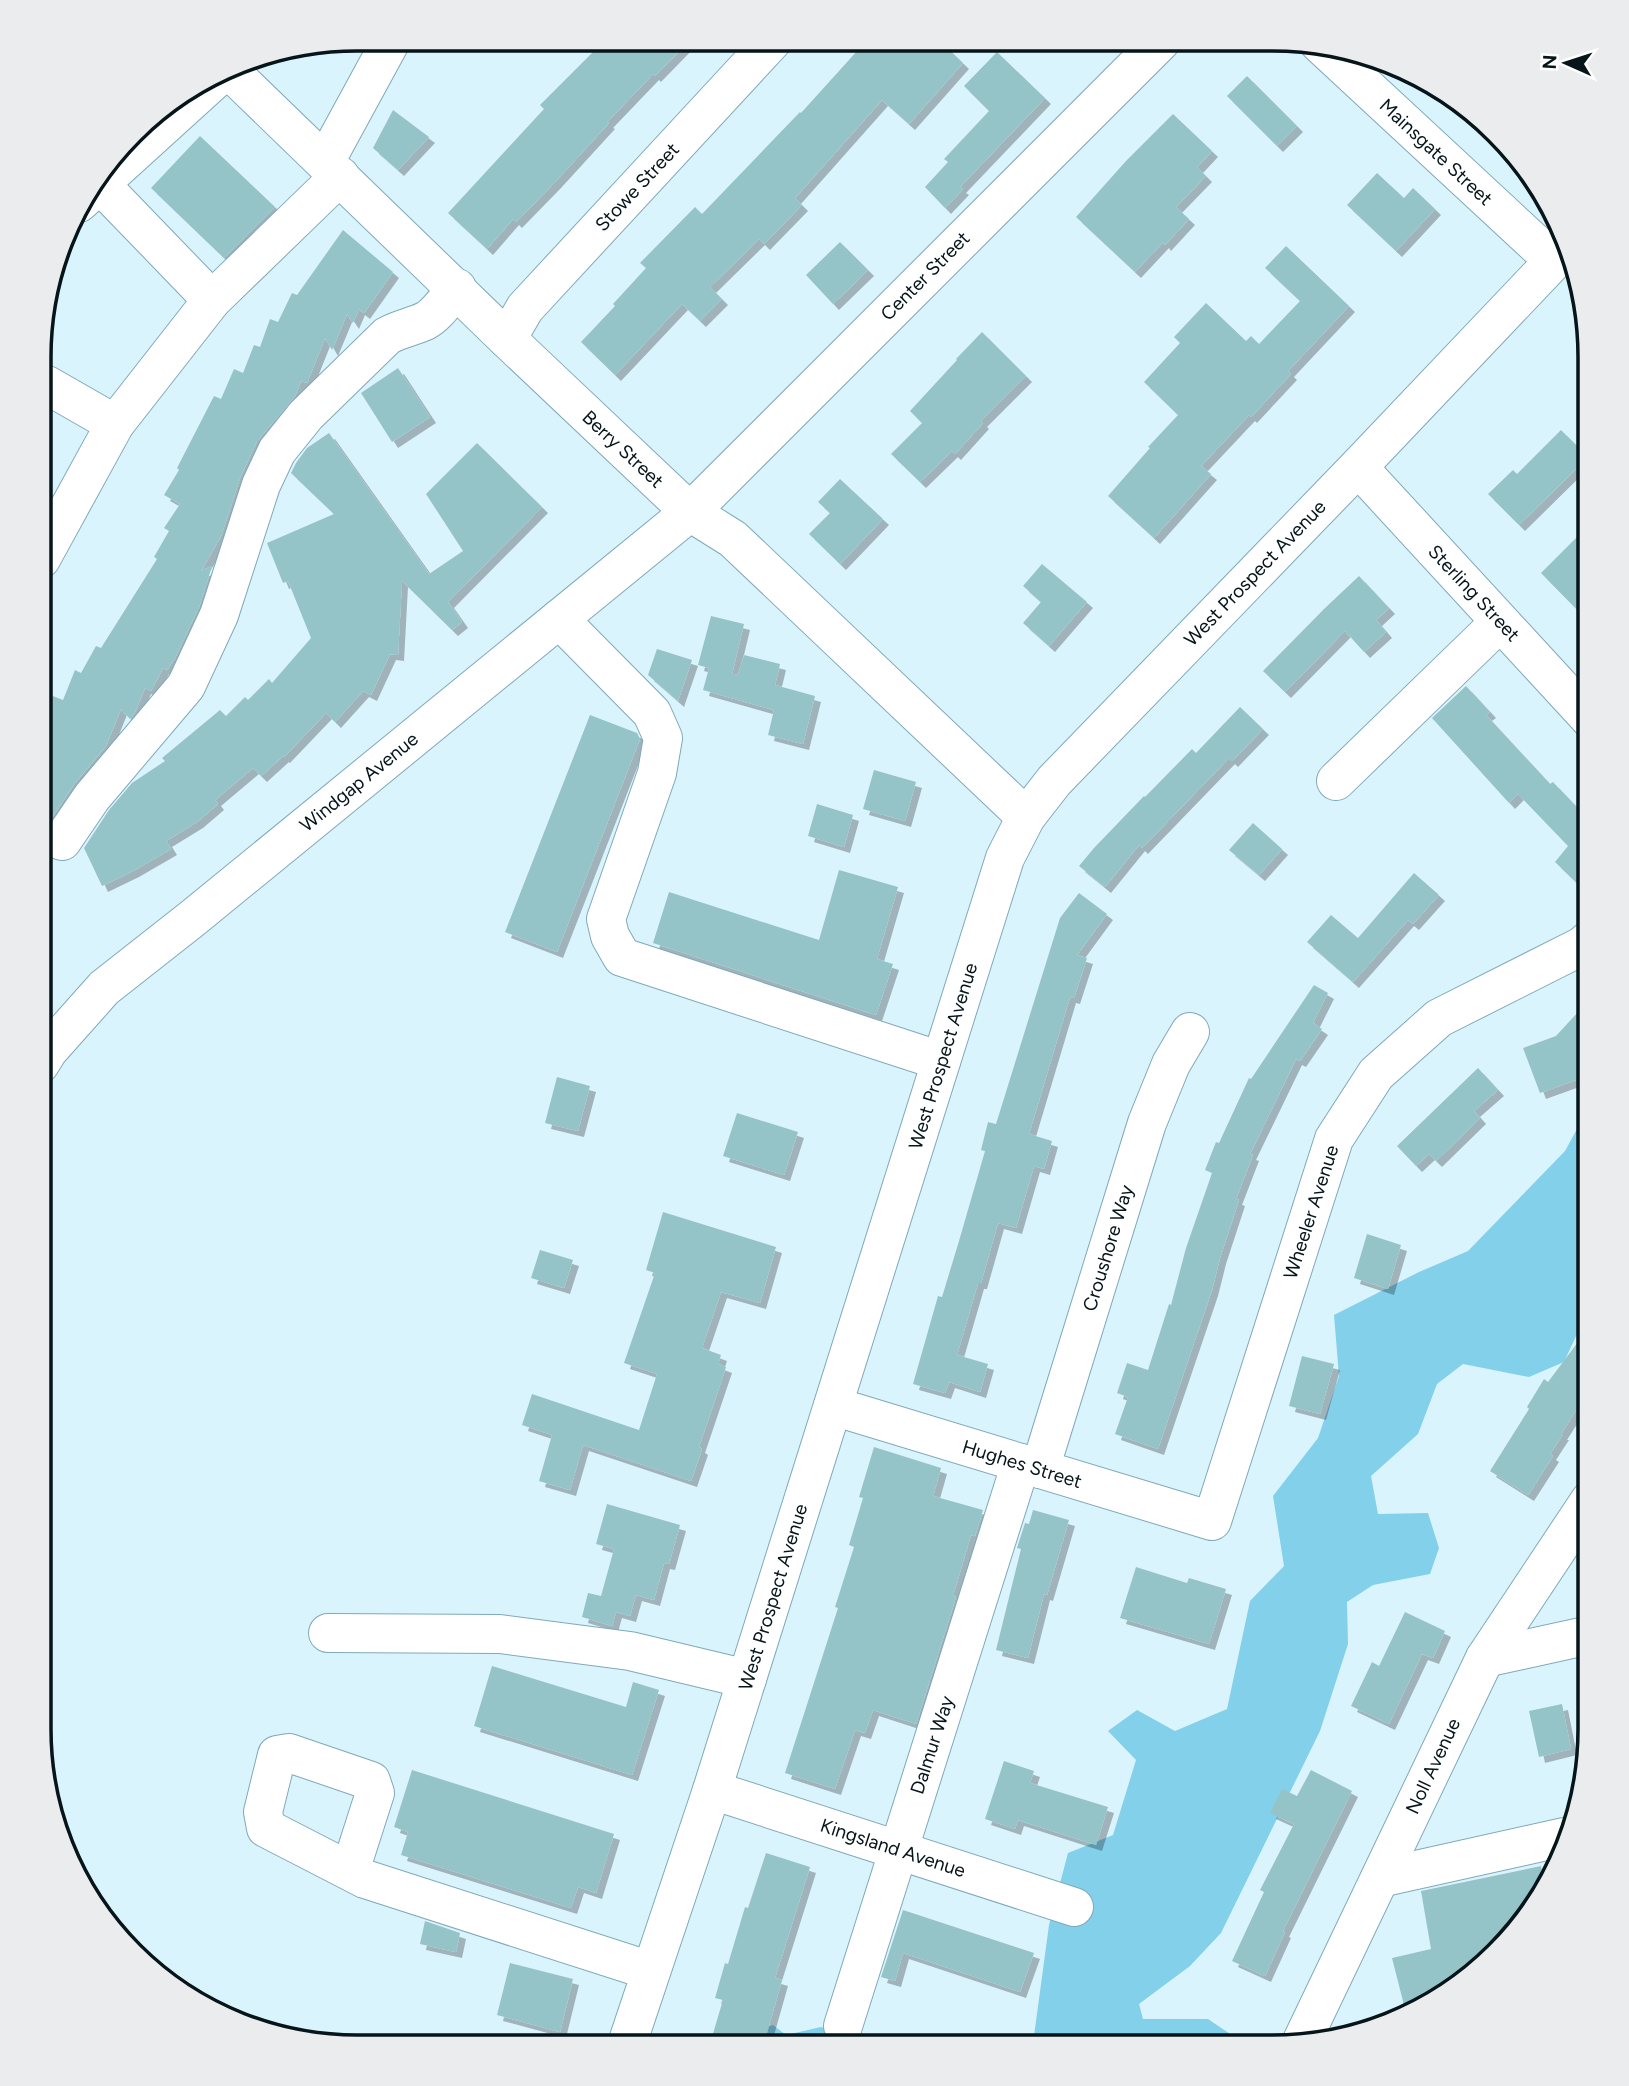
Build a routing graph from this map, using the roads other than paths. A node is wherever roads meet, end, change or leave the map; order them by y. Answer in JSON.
{"nodes":[{"id":1,"x":387,"y":51,"type":"edge"},
{"id":2,"x":763,"y":51,"type":"edge"},
{"id":3,"x":1151,"y":51,"type":"edge"},
{"id":4,"x":1336,"y":58,"type":"edge"},
{"id":5,"x":235,"y":76,"type":"edge"},
{"id":6,"x":197,"y":96,"type":"edge"},
{"id":7,"x":333,"y":169,"type":"junction"},
{"id":8,"x":113,"y":171,"type":"edge"},
{"id":9,"x":95,"y":198,"type":"edge"},
{"id":10,"x":1560,"y":252,"type":"edge"},
{"id":11,"x":1561,"y":253,"type":"edge"},
{"id":12,"x":457,"y":288,"type":"junction"},
{"id":13,"x":212,"y":300,"type":"junction"},
{"id":14,"x":508,"y":339,"type":"junction"},
{"id":15,"x":51,"y":387,"type":"edge"},
{"id":16,"x":115,"y":424,"type":"junction"},
{"id":17,"x":1358,"y":467,"type":"junction"},
{"id":18,"x":690,"y":512,"type":"junction"},
{"id":19,"x":51,"y":541,"type":"edge"},
{"id":20,"x":559,"y":619,"type":"junction"},
{"id":21,"x":1500,"y":622,"type":"junction"},
{"id":22,"x":1578,"y":706,"type":"edge"},
{"id":23,"x":1336,"y":780,"type":"dead end"},
{"id":24,"x":1026,"y":817,"type":"junction"},
{"id":25,"x":62,"y":841,"type":"dead end"},
{"id":26,"x":1578,"y":950,"type":"edge"},
{"id":27,"x":1190,"y":1032,"type":"dead end"},
{"id":28,"x":51,"y":1048,"type":"edge"},
{"id":29,"x":941,"y":1061,"type":"junction"},
{"id":30,"x":833,"y":1406,"type":"junction"},
{"id":31,"x":1031,"y":1466,"type":"junction"},
{"id":32,"x":1578,"y":1518,"type":"edge"},
{"id":33,"x":1212,"y":1521,"type":"joint"},
{"id":34,"x":328,"y":1633,"type":"dead end"},
{"id":35,"x":1578,"y":1637,"type":"edge"},
{"id":36,"x":1485,"y":1658,"type":"junction"},
{"id":37,"x":747,"y":1679,"type":"junction"},
{"id":38,"x":712,"y":1790,"type":"junction"},
{"id":39,"x":1558,"y":1838,"type":"edge"},
{"id":40,"x":899,"y":1849,"type":"junction"},
{"id":41,"x":350,"y":1871,"type":"dead end"},
{"id":42,"x":1380,"y":1878,"type":"junction"},
{"id":43,"x":1074,"y":1907,"type":"dead end"},
{"id":44,"x":651,"y":1970,"type":"junction"},
{"id":45,"x":843,"y":2026,"type":"dead end"},
{"id":46,"x":1305,"y":2034,"type":"edge"},
{"id":47,"x":630,"y":2035,"type":"edge"}],
"edges":[{"from":1,"to":7,"type":"street"},
{"from":2,"to":14,"type":"street","name":"Stowe Street"},
{"from":3,"to":18,"type":"street","name":"Center Street"},
{"from":4,"to":10,"type":"street","name":"Mainsgate Street"},
{"from":5,"to":7,"type":"street","name":"Berry Street"},
{"from":6,"to":8,"type":"street"},
{"from":7,"to":12,"type":"street","name":"Berry Street"},
{"from":7,"to":13,"type":"street"},
{"from":9,"to":13,"type":"street"},
{"from":11,"to":17,"type":"street","name":"West Prospect Avenue"},
{"from":12,"to":14,"type":"street","name":"Berry Street"},
{"from":12,"to":25,"type":"street"},
{"from":13,"to":16,"type":"street"},
{"from":14,"to":18,"type":"street","name":"Berry Street"},
{"from":15,"to":16,"type":"street"},
{"from":16,"to":19,"type":"street"},
{"from":17,"to":21,"type":"street","name":"Sterling Street"},
{"from":17,"to":24,"type":"street","name":"West Prospect Avenue"},
{"from":18,"to":20,"type":"street","name":"Windgap Avenue"},
{"from":18,"to":24,"type":"street","name":"Berry Street"},
{"from":20,"to":28,"type":"street","name":"Windgap Avenue"},
{"from":20,"to":29,"type":"street"},
{"from":21,"to":22,"type":"street","name":"Sterling Street"},
{"from":21,"to":23,"type":"street"},
{"from":24,"to":29,"type":"street","name":"West Prospect Avenue"},
{"from":26,"to":33,"type":"street","name":"Wheeler Avenue"},
{"from":27,"to":31,"type":"street","name":"Croushore Way"},
{"from":29,"to":30,"type":"street","name":"West Prospect Avenue"},
{"from":30,"to":31,"type":"street","name":"Hughes Street"},
{"from":30,"to":37,"type":"street","name":"West Prospect Avenue"},
{"from":31,"to":33,"type":"street","name":"Hughes Street"},
{"from":31,"to":40,"type":"street","name":"Dalmur Way"},
{"from":32,"to":36,"type":"street","name":"Noll Avenue"},
{"from":34,"to":37,"type":"street"},
{"from":35,"to":36,"type":"street"},
{"from":36,"to":42,"type":"street","name":"Noll Avenue"},
{"from":37,"to":38,"type":"street","name":"West Prospect Avenue"},
{"from":38,"to":40,"type":"street","name":"Kingsland Avenue"},
{"from":38,"to":44,"type":"street","name":"West Prospect Avenue"},
{"from":39,"to":42,"type":"street"},
{"from":40,"to":43,"type":"street","name":"Kingsland Avenue"},
{"from":40,"to":45,"type":"street","name":"Dalmur Way"},
{"from":41,"to":44,"type":"street"},
{"from":42,"to":46,"type":"street","name":"Noll Avenue"},
{"from":44,"to":47,"type":"street","name":"West Prospect Avenue"}]}
